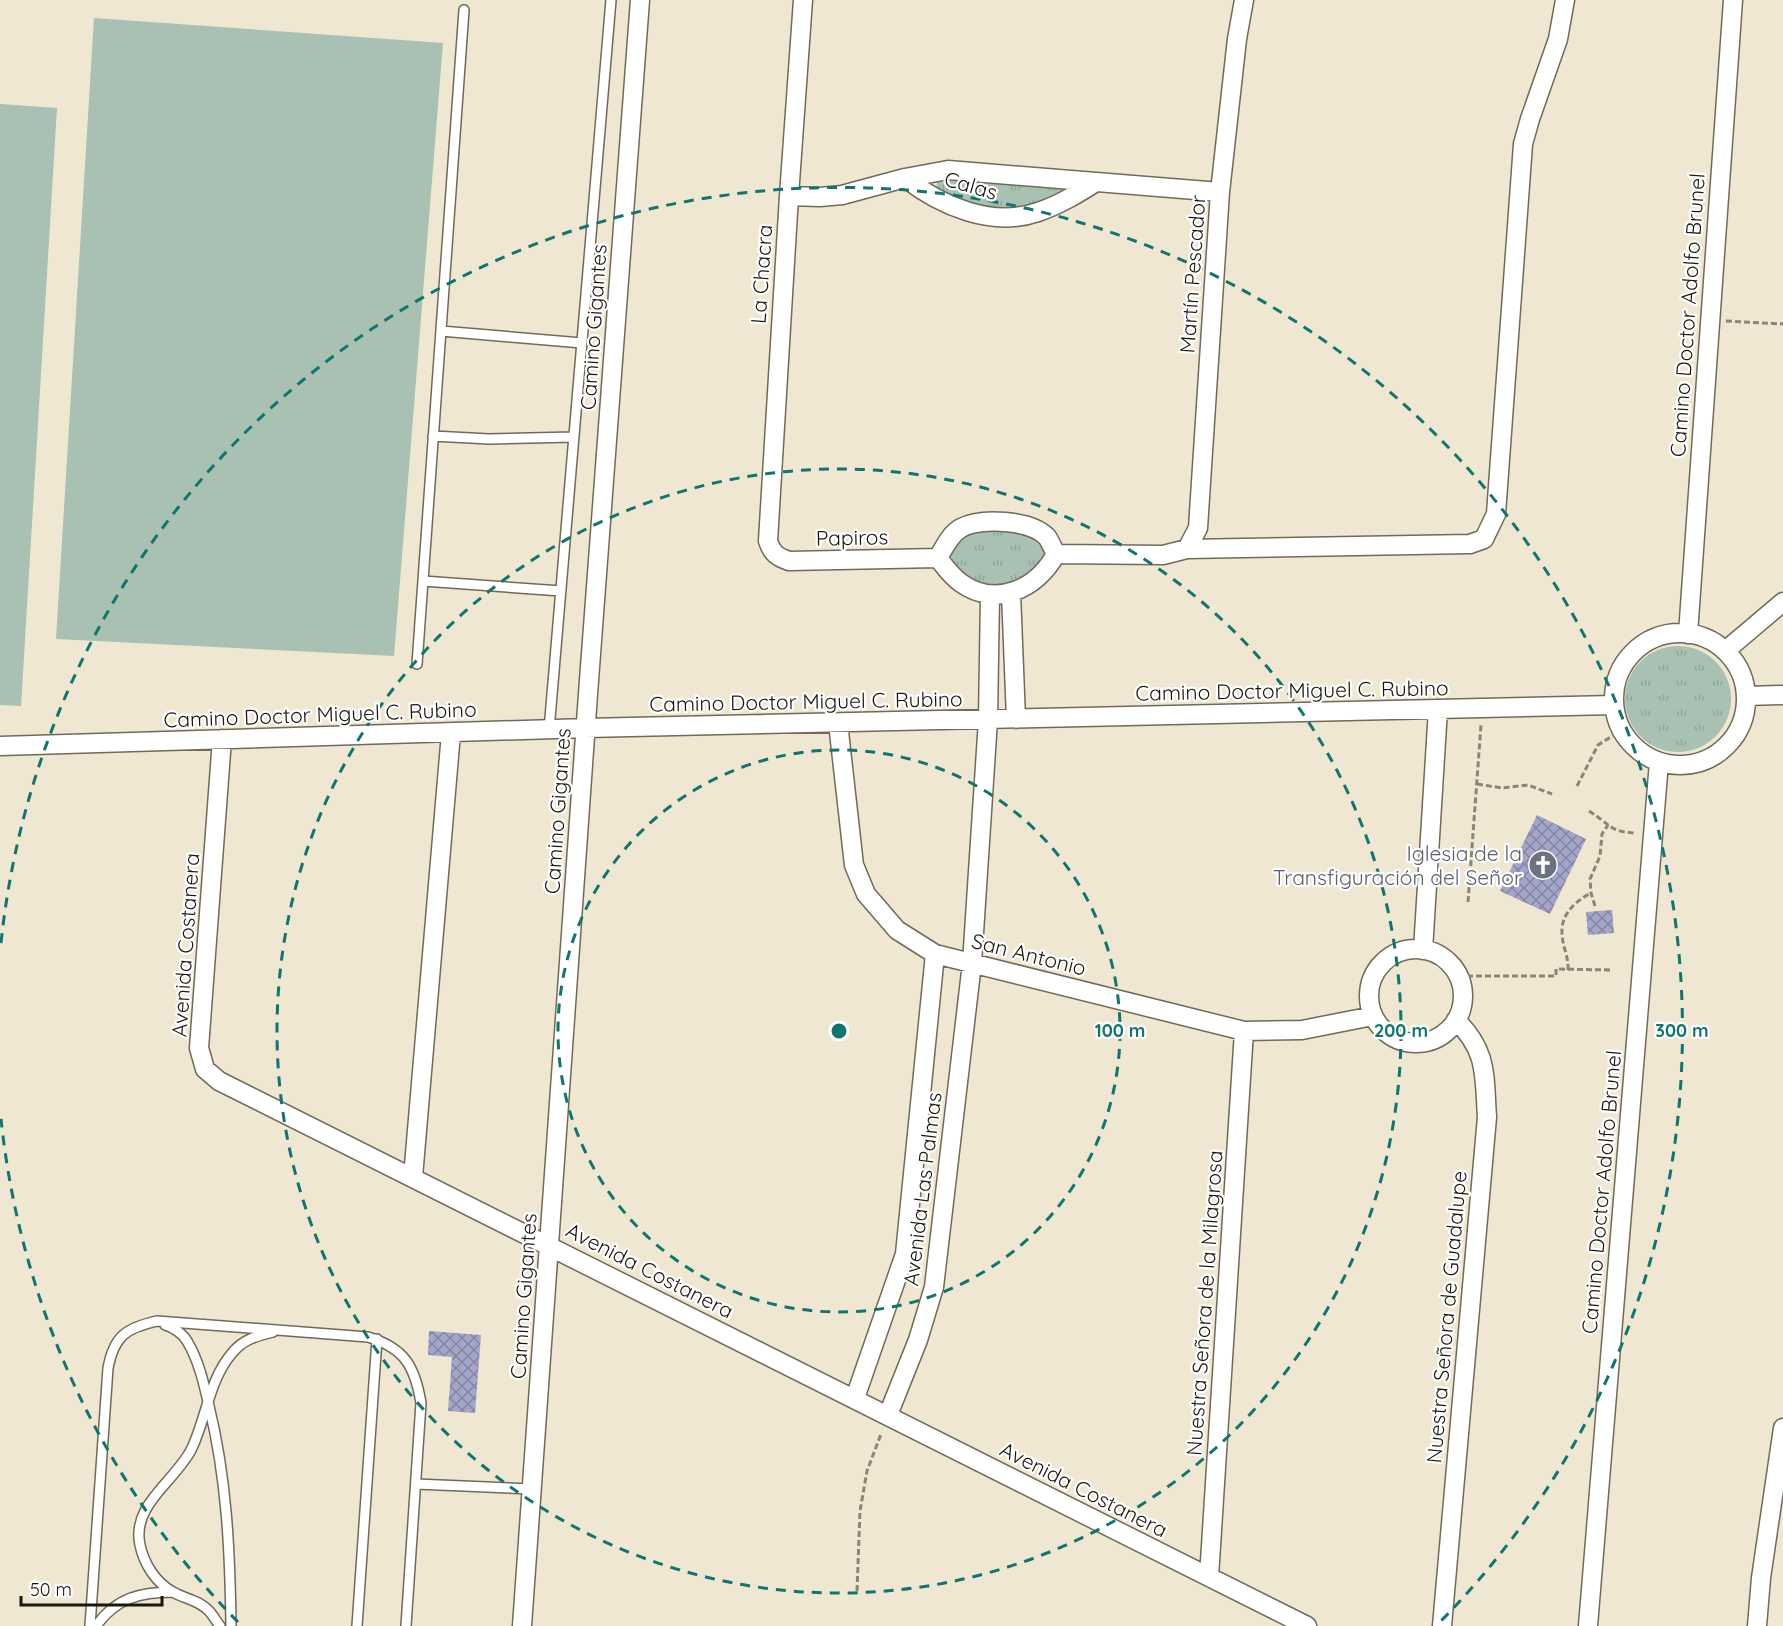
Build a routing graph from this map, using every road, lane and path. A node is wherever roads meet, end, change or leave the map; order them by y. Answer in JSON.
{"nodes":[{"id":1,"x":611,"y":0,"type":"edge"},
{"id":2,"x":640,"y":0,"type":"edge"},
{"id":3,"x":803,"y":0,"type":"edge"},
{"id":4,"x":1244,"y":0,"type":"edge"},
{"id":5,"x":1565,"y":0,"type":"edge"},
{"id":6,"x":1733,"y":0,"type":"edge"},
{"id":7,"x":464,"y":10,"type":"dead end"},
{"id":8,"x":904,"y":178,"type":"junction"},
{"id":9,"x":1096,"y":182,"type":"junction"},
{"id":10,"x":1220,"y":192,"type":"junction"},
{"id":11,"x":789,"y":196,"type":"junction"},
{"id":12,"x":1710,"y":321,"type":"junction"},
{"id":13,"x":1783,"y":324,"type":"edge"},
{"id":14,"x":441,"y":331,"type":"junction"},
{"id":15,"x":582,"y":343,"type":"junction"},
{"id":16,"x":434,"y":436,"type":"junction"},
{"id":17,"x":574,"y":436,"type":"junction"},
{"id":18,"x":1186,"y":549,"type":"junction"},
{"id":19,"x":771,"y":551,"type":"joint"},
{"id":20,"x":1056,"y":554,"type":"junction"},
{"id":21,"x":938,"y":558,"type":"junction"},
{"id":22,"x":423,"y":581,"type":"junction"},
{"id":23,"x":561,"y":591,"type":"junction"},
{"id":24,"x":1011,"y":593,"type":"junction"},
{"id":25,"x":990,"y":595,"type":"junction"},
{"id":26,"x":1783,"y":602,"type":"edge"},
{"id":27,"x":1688,"y":634,"type":"junction"},
{"id":28,"x":1725,"y":651,"type":"junction"},
{"id":29,"x":417,"y":664,"type":"dead end"},
{"id":30,"x":1783,"y":695,"type":"edge"},
{"id":31,"x":1746,"y":696,"type":"junction"},
{"id":32,"x":1614,"y":705,"type":"junction"},
{"id":33,"x":1482,"y":708,"type":"junction"},
{"id":34,"x":1438,"y":709,"type":"junction"},
{"id":35,"x":1016,"y":719,"type":"junction"},
{"id":36,"x":988,"y":720,"type":"junction"},
{"id":37,"x":838,"y":723,"type":"junction"},
{"id":38,"x":586,"y":728,"type":"junction"},
{"id":39,"x":549,"y":730,"type":"junction"},
{"id":40,"x":1622,"y":730,"type":"junction"},
{"id":41,"x":451,"y":733,"type":"junction"},
{"id":42,"x":222,"y":739,"type":"junction"},
{"id":43,"x":0,"y":746,"type":"edge"},
{"id":44,"x":1659,"y":762,"type":"junction"},
{"id":45,"x":1477,"y":784,"type":"junction"},
{"id":46,"x":1577,"y":786,"type":"dead end"},
{"id":47,"x":1552,"y":794,"type":"dead end"},
{"id":48,"x":1588,"y":812,"type":"dead end"},
{"id":49,"x":1608,"y":825,"type":"junction"},
{"id":50,"x":1653,"y":833,"type":"junction"},
{"id":51,"x":1591,"y":894,"type":"junction"},
{"id":52,"x":1468,"y":902,"type":"dead end"},
{"id":53,"x":1595,"y":906,"type":"dead end"},
{"id":54,"x":1423,"y":950,"type":"junction"},
{"id":55,"x":935,"y":954,"type":"junction"},
{"id":56,"x":972,"y":963,"type":"junction"},
{"id":57,"x":1568,"y":969,"type":"junction"},
{"id":58,"x":1612,"y":969,"type":"dead end"},
{"id":59,"x":1458,"y":976,"type":"junction"},
{"id":60,"x":1373,"y":1016,"type":"junction"},
{"id":61,"x":1456,"y":1020,"type":"junction"},
{"id":62,"x":1244,"y":1031,"type":"junction"},
{"id":63,"x":413,"y":1178,"type":"junction"},
{"id":64,"x":549,"y":1245,"type":"junction"},
{"id":65,"x":157,"y":1321,"type":"junction"},
{"id":66,"x":281,"y":1330,"type":"junction"},
{"id":67,"x":377,"y":1339,"type":"junction"},
{"id":68,"x":855,"y":1398,"type":"junction"},
{"id":69,"x":209,"y":1404,"type":"junction"},
{"id":70,"x":888,"y":1415,"type":"junction"},
{"id":71,"x":1783,"y":1428,"type":"edge"},
{"id":72,"x":416,"y":1484,"type":"junction"},
{"id":73,"x":531,"y":1489,"type":"junction"},
{"id":74,"x":1209,"y":1577,"type":"junction"},
{"id":75,"x":857,"y":1591,"type":"dead end"},
{"id":76,"x":173,"y":1592,"type":"junction"},
{"id":77,"x":90,"y":1626,"type":"edge"},
{"id":78,"x":96,"y":1626,"type":"edge"},
{"id":79,"x":220,"y":1626,"type":"edge"},
{"id":80,"x":231,"y":1626,"type":"edge"},
{"id":81,"x":357,"y":1626,"type":"edge"},
{"id":82,"x":406,"y":1626,"type":"edge"},
{"id":83,"x":522,"y":1626,"type":"edge"},
{"id":84,"x":1307,"y":1626,"type":"edge"},
{"id":85,"x":1442,"y":1626,"type":"edge"},
{"id":86,"x":1588,"y":1626,"type":"edge"},
{"id":87,"x":1757,"y":1626,"type":"edge"}],
"edges":[{"from":1,"to":15,"type":"lane"},
{"from":2,"to":38,"type":"street","name":"Camino Gigantes"},
{"from":3,"to":11,"type":"street","name":"La Chacra"},
{"from":4,"to":10,"type":"street","name":"Martín Pescador"},
{"from":5,"to":18,"type":"street"},
{"from":6,"to":12,"type":"street","name":"Camino Doctor Adolfo Brunel"},
{"from":7,"to":14,"type":"lane"},
{"from":8,"to":9,"type":"street","name":"Calas"},
{"from":8,"to":9,"type":"street","name":"Calas"},
{"from":8,"to":11,"type":"street","name":"Calas"},
{"from":9,"to":10,"type":"street","name":"Calas"},
{"from":10,"to":18,"type":"street","name":"Martín Pescador"},
{"from":11,"to":19,"type":"street","name":"La Chacra"},
{"from":12,"to":13,"type":"path"},
{"from":12,"to":27,"type":"street","name":"Camino Doctor Adolfo Brunel"},
{"from":14,"to":15,"type":"lane"},
{"from":14,"to":16,"type":"lane"},
{"from":15,"to":17,"type":"lane"},
{"from":16,"to":17,"type":"lane"},
{"from":16,"to":22,"type":"lane"},
{"from":17,"to":23,"type":"lane"},
{"from":18,"to":20,"type":"street"},
{"from":19,"to":21,"type":"street","name":"Papiros"},
{"from":20,"to":21,"type":"street"},
{"from":20,"to":24,"type":"street"},
{"from":21,"to":25,"type":"street"},
{"from":22,"to":23,"type":"lane"},
{"from":22,"to":29,"type":"lane"},
{"from":23,"to":39,"type":"lane"},
{"from":24,"to":25,"type":"street"},
{"from":24,"to":35,"type":"street"},
{"from":25,"to":36,"type":"street"},
{"from":26,"to":28,"type":"street"},
{"from":27,"to":28,"type":"street"},
{"from":27,"to":32,"type":"street"},
{"from":28,"to":31,"type":"street"},
{"from":30,"to":31,"type":"street"},
{"from":31,"to":44,"type":"street"},
{"from":32,"to":33,"type":"street","name":"Camino Doctor Miguel C. Rubino"},
{"from":32,"to":40,"type":"street"},
{"from":33,"to":34,"type":"street","name":"Camino Doctor Miguel C. Rubino"},
{"from":33,"to":45,"type":"path"},
{"from":34,"to":35,"type":"street","name":"Camino Doctor Miguel C. Rubino"},
{"from":34,"to":54,"type":"street"},
{"from":35,"to":36,"type":"street","name":"Camino Doctor Miguel C. Rubino"},
{"from":36,"to":37,"type":"street","name":"Camino Doctor Miguel C. Rubino"},
{"from":36,"to":56,"type":"street","name":"Avenida Las Palmas"},
{"from":37,"to":38,"type":"street","name":"Camino Doctor Miguel C. Rubino"},
{"from":37,"to":55,"type":"street","name":"San Antonio"},
{"from":38,"to":39,"type":"street","name":"Camino Doctor Miguel C. Rubino"},
{"from":38,"to":64,"type":"street","name":"Camino Gigantes"},
{"from":39,"to":41,"type":"street","name":"Camino Doctor Miguel C. Rubino"},
{"from":40,"to":44,"type":"street"},
{"from":40,"to":46,"type":"path"},
{"from":41,"to":42,"type":"street","name":"Camino Doctor Miguel C. Rubino"},
{"from":41,"to":63,"type":"street"},
{"from":42,"to":43,"type":"street","name":"Camino Doctor Miguel C. Rubino"},
{"from":42,"to":63,"type":"street","name":"Avenida Costanera"},
{"from":44,"to":50,"type":"street","name":"Camino Doctor Adolfo Brunel"},
{"from":45,"to":47,"type":"path"},
{"from":45,"to":52,"type":"path"},
{"from":48,"to":49,"type":"path"},
{"from":49,"to":50,"type":"path"},
{"from":49,"to":51,"type":"path"},
{"from":50,"to":86,"type":"street","name":"Camino Doctor Adolfo Brunel"},
{"from":51,"to":53,"type":"path"},
{"from":51,"to":57,"type":"path"},
{"from":54,"to":59,"type":"street"},
{"from":54,"to":60,"type":"street"},
{"from":55,"to":56,"type":"street","name":"San Antonio"},
{"from":55,"to":68,"type":"street","name":"Avenida Las Palmas"},
{"from":56,"to":62,"type":"street","name":"San Antonio"},
{"from":56,"to":70,"type":"street","name":"Avenida Las Palmas"},
{"from":57,"to":58,"type":"path"},
{"from":57,"to":59,"type":"path"},
{"from":59,"to":61,"type":"street"},
{"from":60,"to":61,"type":"street"},
{"from":60,"to":62,"type":"street","name":"San Antonio"},
{"from":61,"to":85,"type":"street","name":"Nuestra Señora de Guadalupe"},
{"from":62,"to":74,"type":"street","name":"Nuestra Señora de la Milagrosa"},
{"from":63,"to":64,"type":"street","name":"Avenida Costanera"},
{"from":64,"to":68,"type":"street","name":"Avenida Costanera"},
{"from":64,"to":73,"type":"street","name":"Camino Gigantes"},
{"from":65,"to":66,"type":"lane"},
{"from":65,"to":69,"type":"lane"},
{"from":65,"to":77,"type":"lane"},
{"from":66,"to":67,"type":"lane"},
{"from":66,"to":69,"type":"lane"},
{"from":67,"to":72,"type":"lane"},
{"from":67,"to":81,"type":"lane"},
{"from":68,"to":70,"type":"street","name":"Avenida Costanera"},
{"from":69,"to":76,"type":"lane"},
{"from":69,"to":80,"type":"lane"},
{"from":70,"to":74,"type":"street","name":"Avenida Costanera"},
{"from":70,"to":75,"type":"path"},
{"from":71,"to":87,"type":"street"},
{"from":72,"to":73,"type":"lane"},
{"from":72,"to":82,"type":"lane"},
{"from":73,"to":83,"type":"street","name":"Camino Gigantes"},
{"from":74,"to":84,"type":"street","name":"Avenida Costanera"},
{"from":76,"to":78,"type":"lane"},
{"from":76,"to":79,"type":"lane"}]}
